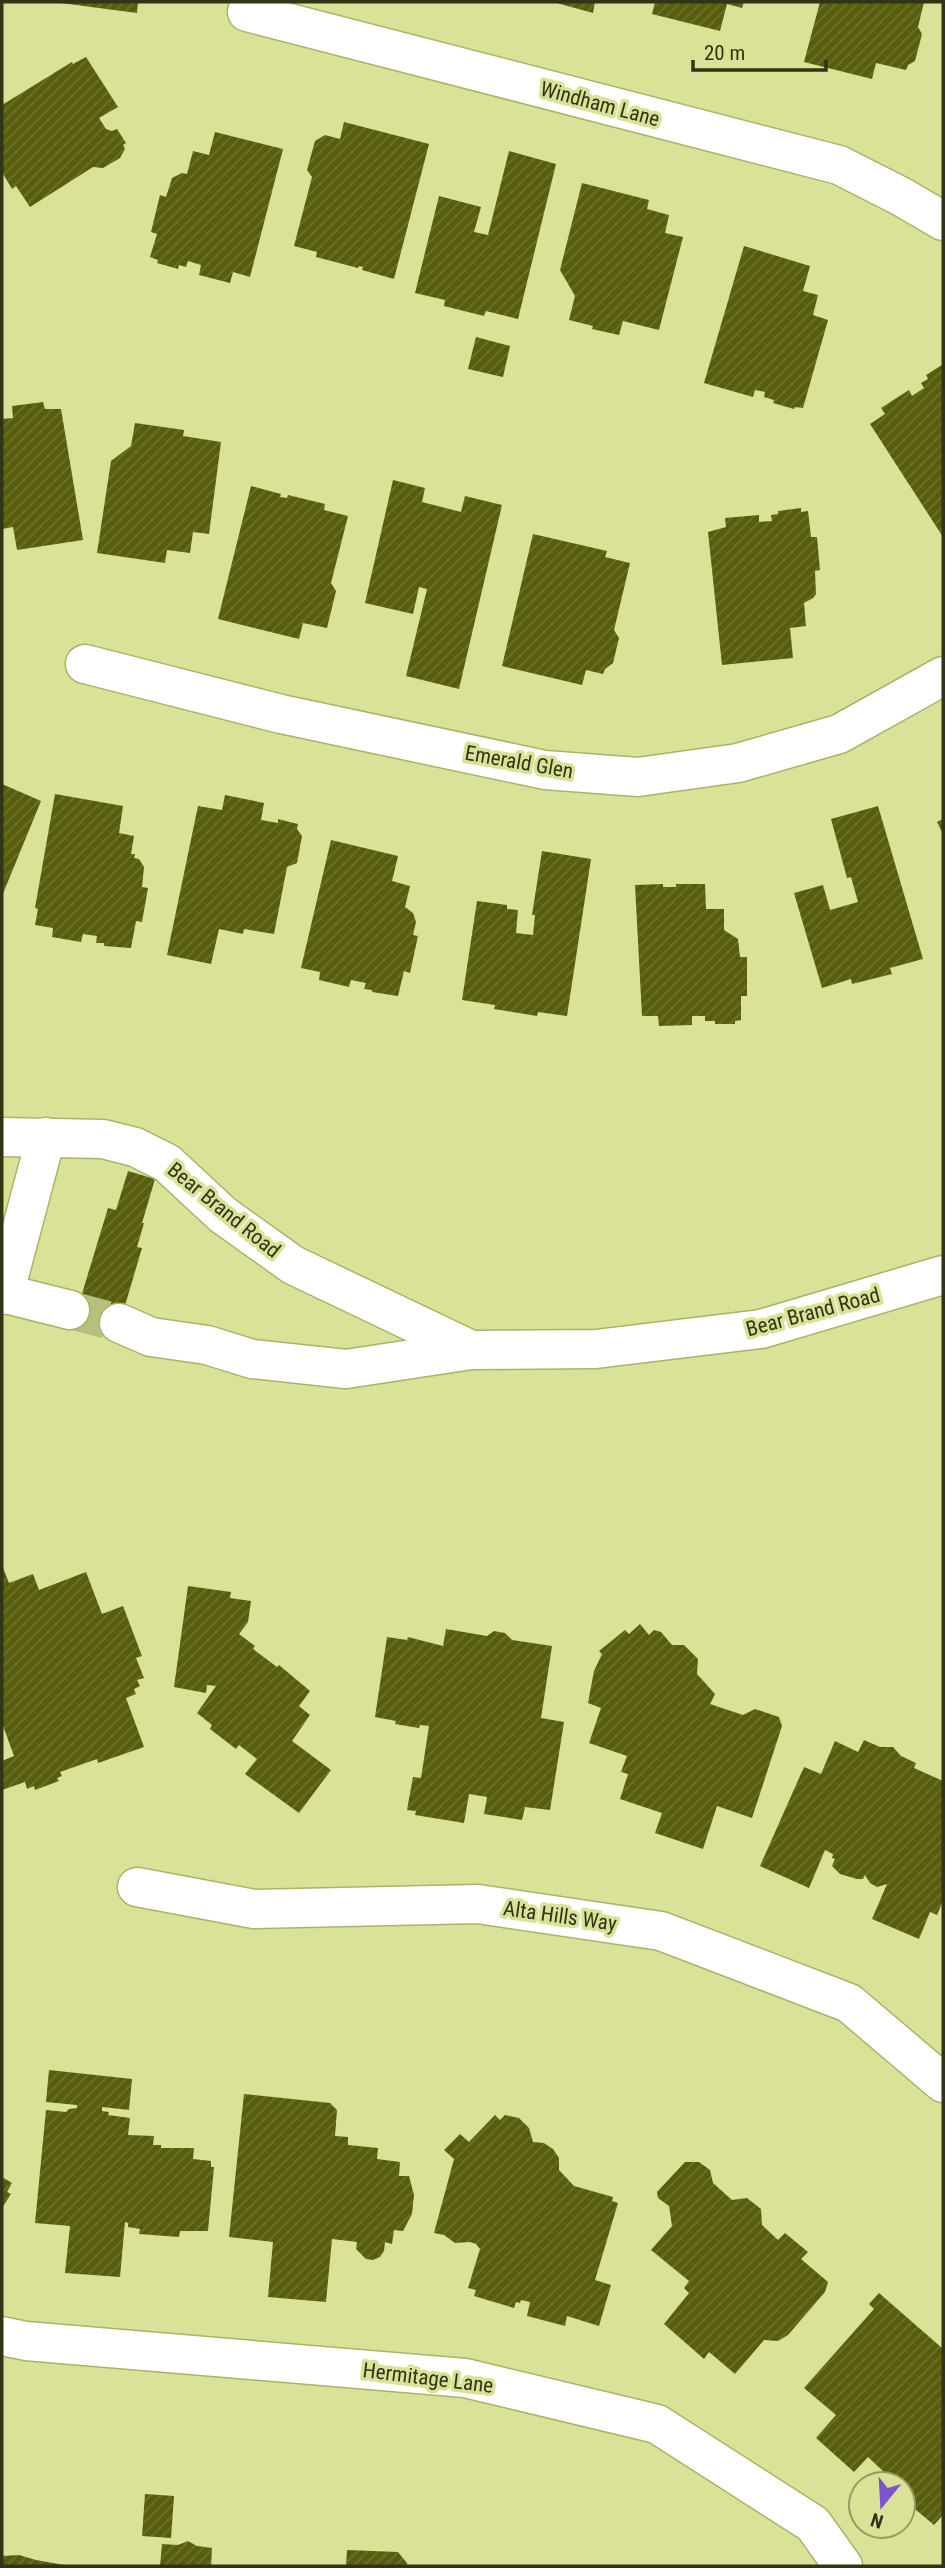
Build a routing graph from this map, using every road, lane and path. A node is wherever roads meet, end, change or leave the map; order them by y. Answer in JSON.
{"nodes":[{"id":1,"x":247,"y":12,"type":"dead end"},
{"id":2,"x":943,"y":221,"type":"edge"},
{"id":3,"x":85,"y":664,"type":"dead end"},
{"id":4,"x":943,"y":676,"type":"edge"},
{"id":5,"x":2,"y":1137,"type":"edge"},
{"id":6,"x":46,"y":1137,"type":"junction"},
{"id":7,"x":943,"y":1275,"type":"edge"},
{"id":8,"x":3,"y":1294,"type":"edge"},
{"id":9,"x":70,"y":1310,"type":"tunnel mouth"},
{"id":10,"x":119,"y":1323,"type":"tunnel mouth"},
{"id":11,"x":471,"y":1350,"type":"junction"},
{"id":12,"x":137,"y":1887,"type":"dead end"},
{"id":13,"x":943,"y":2083,"type":"edge"},
{"id":14,"x":2,"y":2336,"type":"edge"},
{"id":15,"x":843,"y":2566,"type":"edge"}],
"edges":[{"from":1,"to":2,"type":"street","name":"Windham Lane"},
{"from":3,"to":4,"type":"street","name":"Emerald Glen"},
{"from":5,"to":6,"type":"street","name":"Bear Brand Road"},
{"from":6,"to":8,"type":"street"},
{"from":6,"to":11,"type":"street","name":"Bear Brand Road"},
{"from":7,"to":11,"type":"street","name":"Bear Brand Road"},
{"from":8,"to":9,"type":"street"},
{"from":10,"to":11,"type":"street","name":"Bear Brand Road"},
{"from":12,"to":13,"type":"street","name":"Alta Hills Way"},
{"from":14,"to":15,"type":"street","name":"Hermitage Lane"}]}
